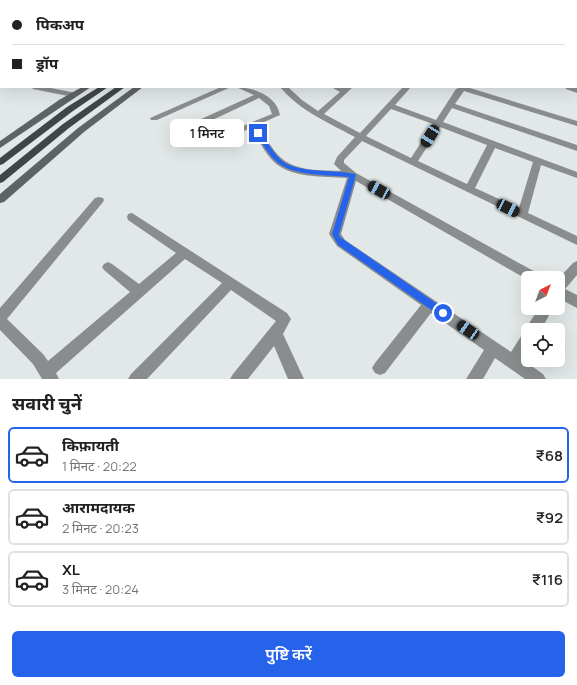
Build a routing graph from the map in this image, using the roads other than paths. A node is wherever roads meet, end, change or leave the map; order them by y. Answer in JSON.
{"nodes":[{"id":1,"x":41,"y":88,"type":"edge"},
{"id":2,"x":85,"y":88,"type":"edge"},
{"id":3,"x":102,"y":88,"type":"edge"},
{"id":4,"x":120,"y":88,"type":"edge"},
{"id":5,"x":138,"y":88,"type":"edge"},
{"id":6,"x":225,"y":88,"type":"edge"},
{"id":7,"x":247,"y":88,"type":"edge"},
{"id":8,"x":289,"y":88,"type":"edge"},
{"id":9,"x":407,"y":88,"type":"edge"},
{"id":10,"x":466,"y":88,"type":"edge"},
{"id":11,"x":347,"y":89,"type":"edge"},
{"id":12,"x":73,"y":95,"type":"junction"},
{"id":13,"x":258,"y":96,"type":"junction"},
{"id":14,"x":451,"y":105,"type":"junction"},
{"id":15,"x":391,"y":106,"type":"junction"},
{"id":16,"x":319,"y":115,"type":"junction"},
{"id":17,"x":154,"y":118,"type":"dead end"},
{"id":18,"x":438,"y":124,"type":"junction"},
{"id":19,"x":577,"y":124,"type":"edge"},
{"id":20,"x":258,"y":133,"type":"dead end"},
{"id":21,"x":361,"y":137,"type":"junction"},
{"id":22,"x":1,"y":142,"type":"edge"},
{"id":23,"x":492,"y":144,"type":"junction"},
{"id":24,"x":577,"y":148,"type":"edge"},
{"id":25,"x":538,"y":161,"type":"junction"},
{"id":26,"x":0,"y":162,"type":"edge"},
{"id":27,"x":413,"y":162,"type":"junction"},
{"id":28,"x":353,"y":175,"type":"junction"},
{"id":29,"x":577,"y":175,"type":"edge"},
{"id":30,"x":0,"y":180,"type":"edge"},
{"id":31,"x":469,"y":189,"type":"junction"},
{"id":32,"x":0,"y":200,"type":"edge"},
{"id":33,"x":99,"y":200,"type":"dead end"},
{"id":34,"x":522,"y":215,"type":"junction"},
{"id":35,"x":132,"y":217,"type":"dead end"},
{"id":36,"x":577,"y":241,"type":"edge"},
{"id":37,"x":185,"y":252,"type":"junction"},
{"id":38,"x":108,"y":266,"type":"dead end"},
{"id":39,"x":577,"y":266,"type":"edge"},
{"id":40,"x":523,"y":271,"type":"edge"},
{"id":41,"x":565,"y":281,"type":"edge"},
{"id":42,"x":231,"y":282,"type":"junction"},
{"id":43,"x":139,"y":292,"type":"junction"},
{"id":44,"x":565,"y":294,"type":"edge"},
{"id":45,"x":577,"y":302,"type":"edge"},
{"id":46,"x":430,"y":304,"type":"junction"},
{"id":47,"x":0,"y":320,"type":"edge"},
{"id":48,"x":275,"y":333,"type":"junction"},
{"id":49,"x":493,"y":348,"type":"junction"},
{"id":50,"x":521,"y":349,"type":"edge"},
{"id":51,"x":513,"y":362,"type":"junction"},
{"id":52,"x":380,"y":368,"type":"dead end"},
{"id":53,"x":49,"y":375,"type":"edge"},
{"id":54,"x":136,"y":379,"type":"edge"},
{"id":55,"x":238,"y":379,"type":"edge"},
{"id":56,"x":296,"y":379,"type":"edge"},
{"id":57,"x":474,"y":379,"type":"edge"},
{"id":58,"x":538,"y":379,"type":"edge"}],
"edges":[{"from":1,"to":12,"type":"street"},
{"from":2,"to":12,"type":"street"},
{"from":3,"to":26,"type":"main road"},
{"from":4,"to":30,"type":"main road"},
{"from":5,"to":32,"type":"street"},
{"from":6,"to":17,"type":"street"},
{"from":7,"to":13,"type":"street"},
{"from":8,"to":16,"type":"street"},
{"from":9,"to":15,"type":"street"},
{"from":10,"to":14,"type":"street"},
{"from":10,"to":19,"type":"street"},
{"from":11,"to":16,"type":"street"},
{"from":12,"to":22,"type":"street"},
{"from":13,"to":13,"type":"street"},
{"from":14,"to":18,"type":"street"},
{"from":14,"to":24,"type":"street"},
{"from":15,"to":18,"type":"street"},
{"from":15,"to":21,"type":"street"},
{"from":16,"to":21,"type":"street"},
{"from":18,"to":23,"type":"street"},
{"from":18,"to":27,"type":"street"},
{"from":20,"to":28,"type":"street"},
{"from":21,"to":27,"type":"street"},
{"from":21,"to":28,"type":"street"},
{"from":23,"to":25,"type":"street"},
{"from":23,"to":31,"type":"street"},
{"from":25,"to":29,"type":"street"},
{"from":25,"to":34,"type":"street"},
{"from":27,"to":31,"type":"street"},
{"from":28,"to":40,"type":"street"},
{"from":28,"to":46,"type":"street"},
{"from":31,"to":34,"type":"street"},
{"from":33,"to":47,"type":"street"},
{"from":34,"to":36,"type":"street"},
{"from":35,"to":37,"type":"street"},
{"from":37,"to":42,"type":"street"},
{"from":37,"to":43,"type":"street"},
{"from":38,"to":43,"type":"street"},
{"from":39,"to":41,"type":"street"},
{"from":42,"to":48,"type":"street"},
{"from":42,"to":54,"type":"street"},
{"from":43,"to":53,"type":"street"},
{"from":44,"to":45,"type":"street"},
{"from":46,"to":49,"type":"street"},
{"from":46,"to":52,"type":"street"},
{"from":47,"to":53,"type":"street"},
{"from":48,"to":55,"type":"street"},
{"from":48,"to":56,"type":"street"},
{"from":49,"to":51,"type":"street"},
{"from":49,"to":57,"type":"street"},
{"from":50,"to":51,"type":"street"},
{"from":51,"to":58,"type":"street"}]}
